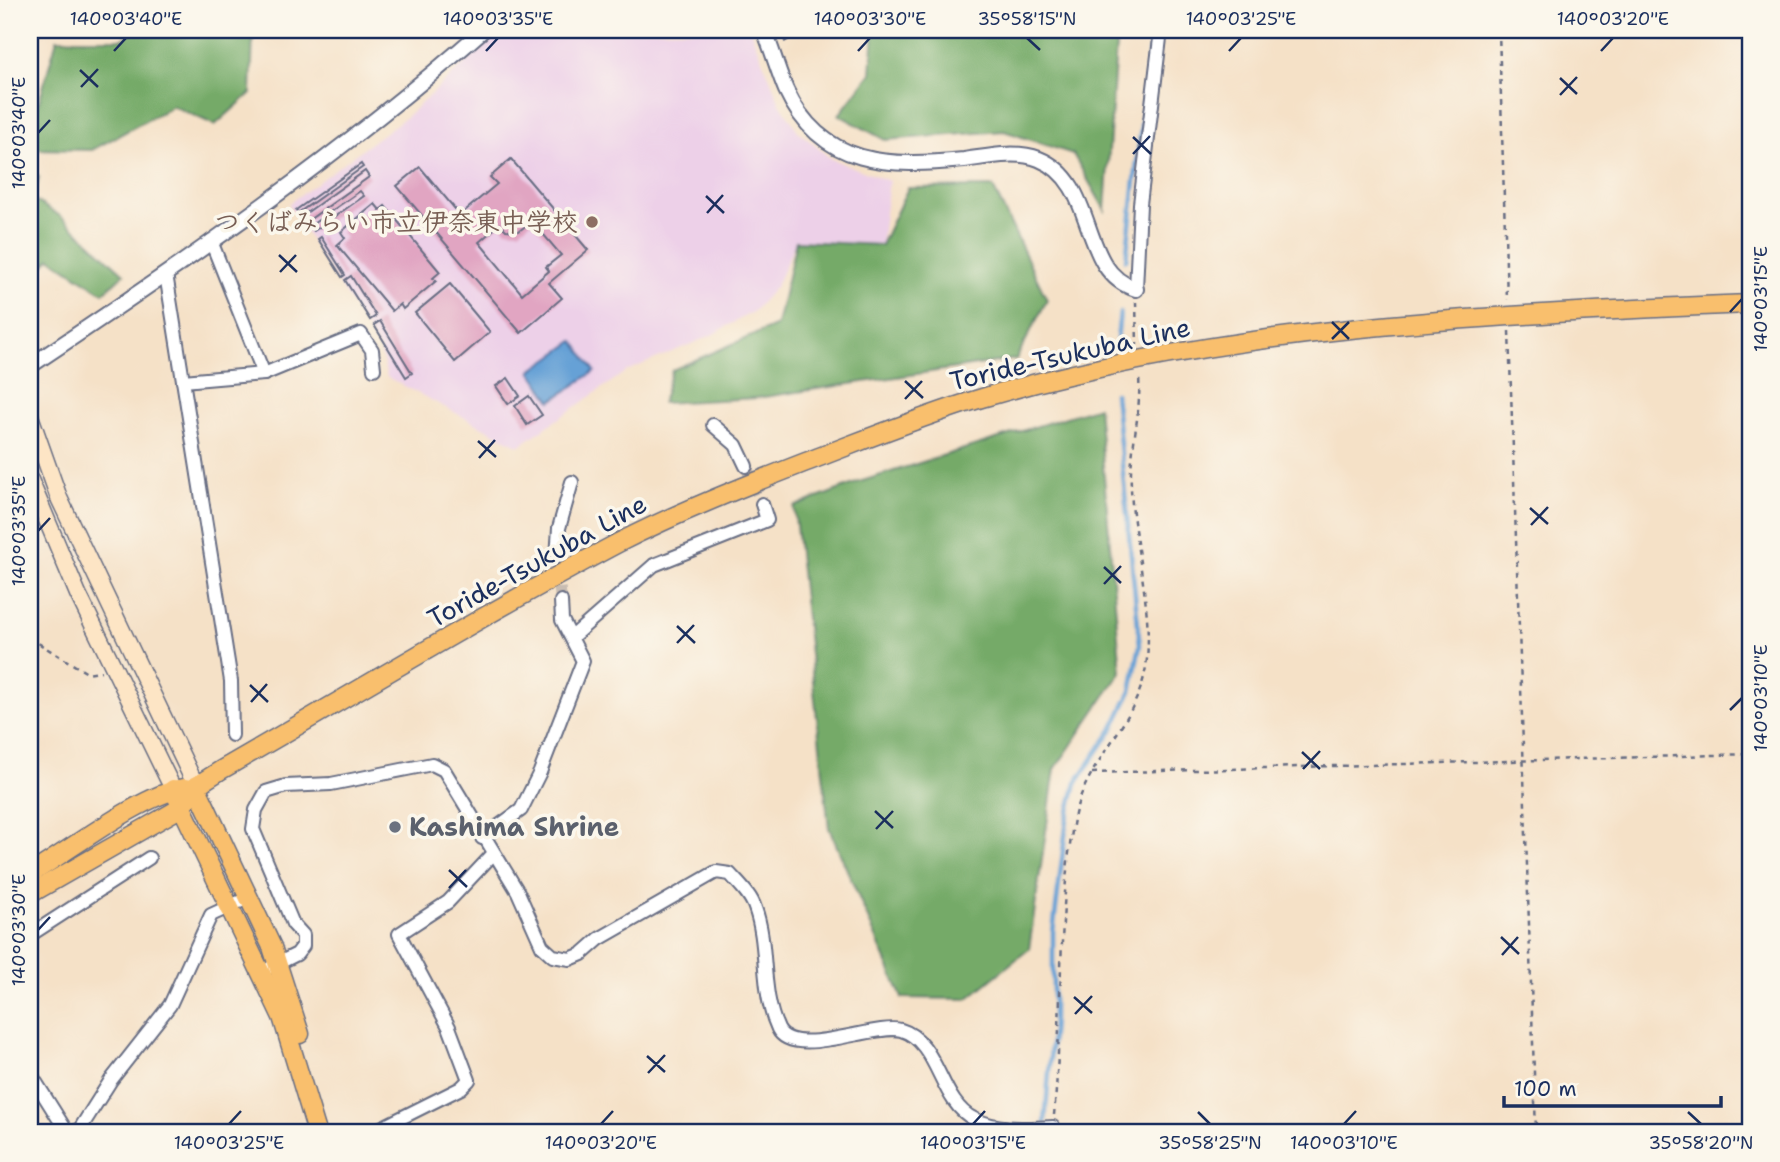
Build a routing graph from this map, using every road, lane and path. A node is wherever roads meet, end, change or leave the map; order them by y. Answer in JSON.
{"nodes":[{"id":1,"x":483,"y":30,"type":"edge"},
{"id":2,"x":764,"y":30,"type":"edge"},
{"id":3,"x":806,"y":30,"type":"edge"},
{"id":4,"x":1161,"y":30,"type":"edge"},
{"id":5,"x":1499,"y":30,"type":"edge"},
{"id":6,"x":772,"y":48,"type":"junction"},
{"id":7,"x":211,"y":241,"type":"junction"},
{"id":8,"x":166,"y":274,"type":"junction"},
{"id":9,"x":1136,"y":289,"type":"junction"},
{"id":10,"x":1750,"y":304,"type":"edge"},
{"id":11,"x":1508,"y":315,"type":"junction"},
{"id":12,"x":1139,"y":361,"type":"junction"},
{"id":13,"x":30,"y":366,"type":"edge"},
{"id":14,"x":374,"y":369,"type":"dead end"},
{"id":15,"x":264,"y":374,"type":"junction"},
{"id":16,"x":183,"y":381,"type":"junction"},
{"id":17,"x":30,"y":416,"type":"edge"},
{"id":18,"x":713,"y":425,"type":"dead end"},
{"id":19,"x":746,"y":466,"type":"tunnel mouth"},
{"id":20,"x":30,"y":480,"type":"edge"},
{"id":21,"x":572,"y":482,"type":"dead end"},
{"id":22,"x":762,"y":505,"type":"dead end"},
{"id":23,"x":557,"y":557,"type":"tunnel mouth"},
{"id":24,"x":561,"y":601,"type":"tunnel mouth"},
{"id":25,"x":572,"y":637,"type":"junction"},
{"id":26,"x":30,"y":638,"type":"edge"},
{"id":27,"x":114,"y":666,"type":"junction"},
{"id":28,"x":232,"y":735,"type":"dead end"},
{"id":29,"x":1750,"y":754,"type":"edge"},
{"id":30,"x":1524,"y":760,"type":"junction"},
{"id":31,"x":1092,"y":773,"type":"junction"},
{"id":32,"x":196,"y":786,"type":"junction"},
{"id":33,"x":173,"y":789,"type":"junction"},
{"id":34,"x":182,"y":807,"type":"junction"},
{"id":35,"x":482,"y":838,"type":"junction"},
{"id":36,"x":494,"y":853,"type":"junction"},
{"id":37,"x":149,"y":858,"type":"dead end"},
{"id":38,"x":30,"y":874,"type":"edge"},
{"id":39,"x":30,"y":894,"type":"edge"},
{"id":40,"x":250,"y":897,"type":"junction"},
{"id":41,"x":231,"y":906,"type":"junction"},
{"id":42,"x":30,"y":935,"type":"edge"},
{"id":43,"x":270,"y":968,"type":"junction"},
{"id":44,"x":30,"y":1073,"type":"edge"},
{"id":45,"x":1053,"y":1127,"type":"joint"},
{"id":46,"x":67,"y":1132,"type":"edge"},
{"id":47,"x":78,"y":1132,"type":"edge"},
{"id":48,"x":318,"y":1132,"type":"edge"},
{"id":49,"x":373,"y":1132,"type":"edge"},
{"id":50,"x":1535,"y":1132,"type":"edge"}],
"edges":[{"from":1,"to":7,"type":"street"},
{"from":2,"to":6,"type":"street"},
{"from":3,"to":6,"type":"path"},
{"from":4,"to":9,"type":"street"},
{"from":5,"to":11,"type":"path"},
{"from":6,"to":9,"type":"street"},
{"from":7,"to":8,"type":"street"},
{"from":7,"to":15,"type":"street"},
{"from":8,"to":13,"type":"street"},
{"from":8,"to":16,"type":"street"},
{"from":9,"to":12,"type":"path"},
{"from":10,"to":11,"type":"main road","name":"Toride-Tsukuba Line"},
{"from":11,"to":12,"type":"main road","name":"Toride-Tsukuba Line"},
{"from":11,"to":30,"type":"path"},
{"from":12,"to":31,"type":"path"},
{"from":12,"to":32,"type":"main road","name":"Toride-Tsukuba Line"},
{"from":14,"to":15,"type":"street"},
{"from":15,"to":16,"type":"street"},
{"from":16,"to":28,"type":"street"},
{"from":17,"to":32,"type":"main road"},
{"from":18,"to":19,"type":"street"},
{"from":20,"to":27,"type":"main road"},
{"from":21,"to":23,"type":"street"},
{"from":22,"to":25,"type":"street"},
{"from":24,"to":25,"type":"street"},
{"from":25,"to":35,"type":"street"},
{"from":26,"to":27,"type":"path"},
{"from":27,"to":33,"type":"main road"},
{"from":29,"to":30,"type":"path"},
{"from":30,"to":31,"type":"path"},
{"from":30,"to":50,"type":"path"},
{"from":31,"to":45,"type":"path"},
{"from":32,"to":33,"type":"main road","name":"Toride-Tsukuba Line"},
{"from":32,"to":34,"type":"main road","name":"Toride-Tsukuba Line"},
{"from":32,"to":40,"type":"main road"},
{"from":33,"to":34,"type":"main road"},
{"from":33,"to":38,"type":"main road","name":"Toride-Tsukuba Line"},
{"from":34,"to":39,"type":"main road","name":"Toride-Tsukuba Line"},
{"from":34,"to":41,"type":"main road"},
{"from":35,"to":36,"type":"street"},
{"from":35,"to":43,"type":"street"},
{"from":36,"to":45,"type":"street"},
{"from":36,"to":49,"type":"street"},
{"from":37,"to":42,"type":"street"},
{"from":40,"to":41,"type":"street"},
{"from":40,"to":43,"type":"main road"},
{"from":41,"to":43,"type":"main road"},
{"from":41,"to":47,"type":"street"},
{"from":43,"to":48,"type":"main road"},
{"from":44,"to":46,"type":"street"}]}
